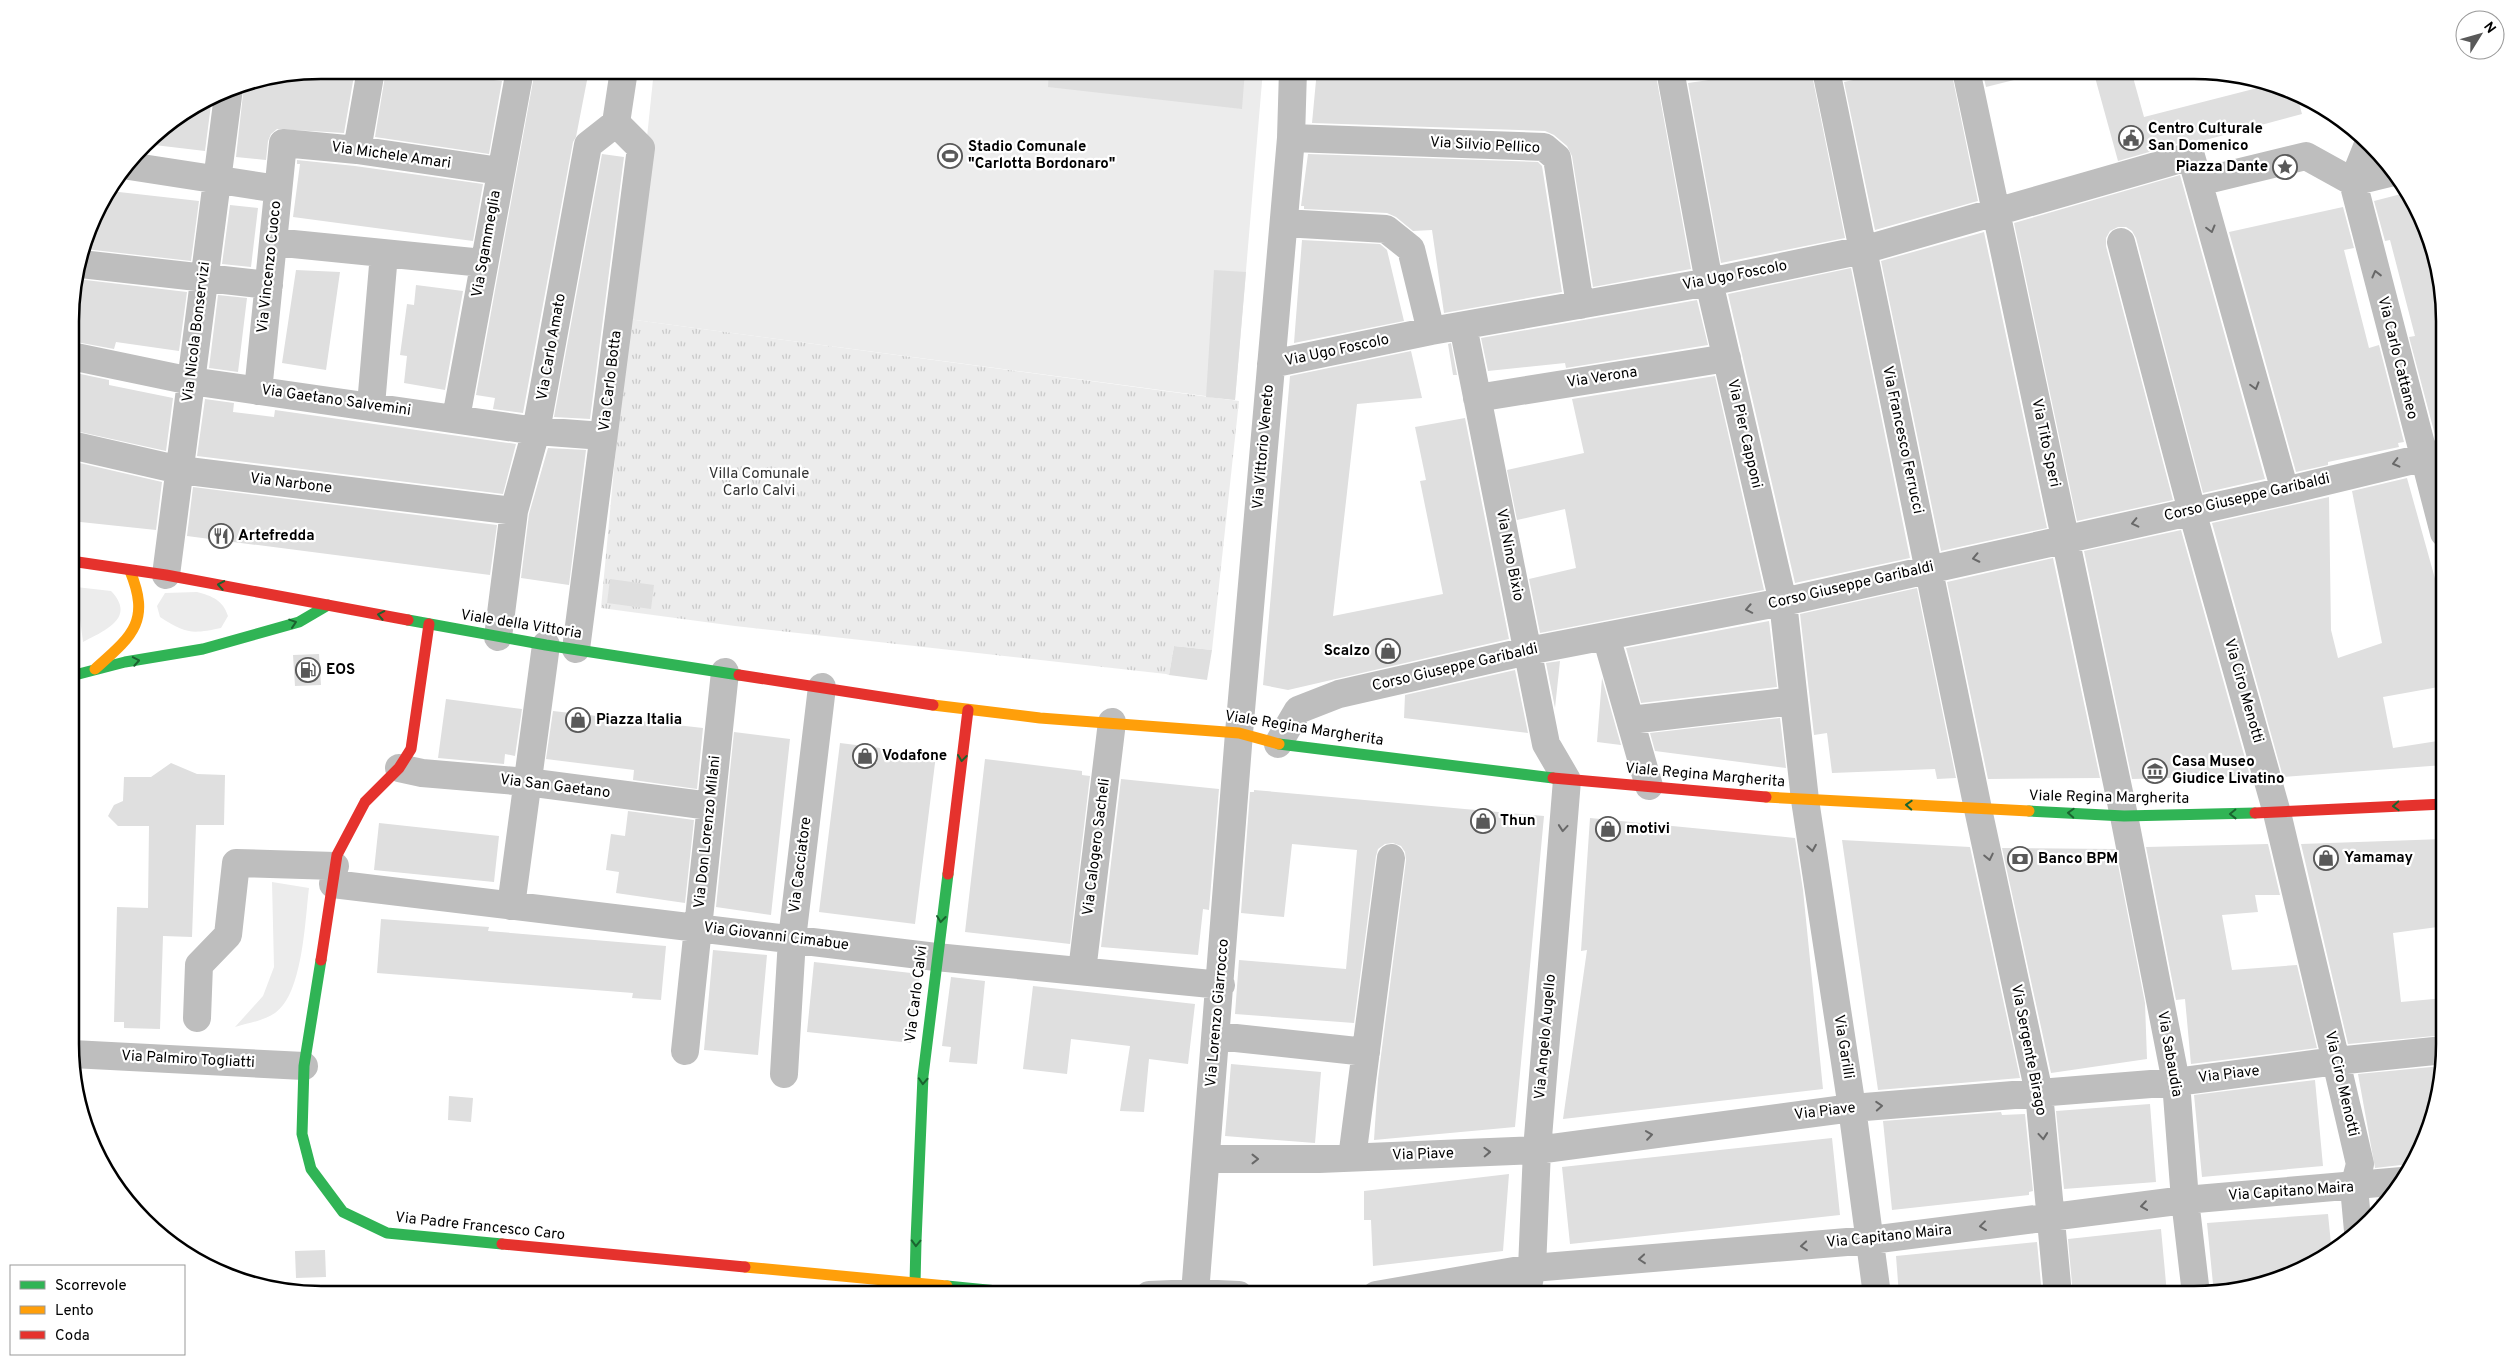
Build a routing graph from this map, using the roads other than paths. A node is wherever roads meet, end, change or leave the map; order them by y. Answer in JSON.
{"nodes":[{"id":1,"x":369,"y":79,"type":"edge"},
{"id":2,"x":518,"y":79,"type":"edge"},
{"id":3,"x":623,"y":79,"type":"edge"},
{"id":4,"x":1293,"y":79,"type":"edge"},
{"id":5,"x":1672,"y":79,"type":"edge"},
{"id":6,"x":1828,"y":79,"type":"edge"},
{"id":7,"x":1968,"y":79,"type":"edge"},
{"id":8,"x":228,"y":97,"type":"edge"},
{"id":9,"x":616,"y":123,"type":"junction"},
{"id":10,"x":1291,"y":138,"type":"junction"},
{"id":11,"x":282,"y":143,"type":"joint"},
{"id":12,"x":2366,"y":149,"type":"edge"},
{"id":13,"x":357,"y":150,"type":"junction"},
{"id":14,"x":134,"y":167,"type":"edge"},
{"id":15,"x":500,"y":171,"type":"junction"},
{"id":16,"x":2387,"y":174,"type":"edge"},
{"id":17,"x":217,"y":179,"type":"junction"},
{"id":18,"x":2199,"y":182,"type":"junction"},
{"id":19,"x":2353,"y":182,"type":"junction"},
{"id":20,"x":278,"y":189,"type":"junction"},
{"id":21,"x":1994,"y":211,"type":"junction"},
{"id":22,"x":1284,"y":222,"type":"junction"},
{"id":23,"x":273,"y":242,"type":"junction"},
{"id":24,"x":2121,"y":242,"type":"dead end"},
{"id":25,"x":1863,"y":250,"type":"junction"},
{"id":26,"x":384,"y":254,"type":"junction"},
{"id":27,"x":483,"y":263,"type":"junction"},
{"id":28,"x":85,"y":264,"type":"edge"},
{"id":29,"x":204,"y":277,"type":"junction"},
{"id":30,"x":1709,"y":282,"type":"junction"},
{"id":31,"x":268,"y":285,"type":"junction"},
{"id":32,"x":1580,"y":306,"type":"junction"},
{"id":33,"x":1463,"y":326,"type":"junction"},
{"id":34,"x":1432,"y":331,"type":"junction"},
{"id":35,"x":79,"y":358,"type":"edge"},
{"id":36,"x":1727,"y":358,"type":"junction"},
{"id":37,"x":1271,"y":364,"type":"junction"},
{"id":38,"x":191,"y":381,"type":"junction"},
{"id":39,"x":258,"y":391,"type":"junction"},
{"id":40,"x":1477,"y":398,"type":"junction"},
{"id":41,"x":370,"y":405,"type":"junction"},
{"id":42,"x":456,"y":418,"type":"junction"},
{"id":43,"x":536,"y":431,"type":"junction"},
{"id":44,"x":604,"y":436,"type":"junction"},
{"id":45,"x":79,"y":447,"type":"edge"},
{"id":46,"x":2433,"y":455,"type":"edge"},
{"id":47,"x":180,"y":470,"type":"junction"},
{"id":48,"x":2436,"y":476,"type":"edge"},
{"id":49,"x":2285,"y":491,"type":"junction"},
{"id":50,"x":514,"y":511,"type":"junction"},
{"id":51,"x":2192,"y":511,"type":"junction"},
{"id":52,"x":2066,"y":539,"type":"junction"},
{"id":53,"x":79,"y":562,"type":"edge"},
{"id":54,"x":1929,"y":568,"type":"junction"},
{"id":55,"x":130,"y":572,"type":"junction"},
{"id":56,"x":166,"y":575,"type":"junction"},
{"id":57,"x":1783,"y":602,"type":"junction"},
{"id":58,"x":328,"y":605,"type":"junction"},
{"id":59,"x":429,"y":624,"type":"junction"},
{"id":60,"x":1606,"y":636,"type":"junction"},
{"id":61,"x":498,"y":637,"type":"junction"},
{"id":62,"x":546,"y":645,"type":"junction"},
{"id":63,"x":576,"y":649,"type":"junction"},
{"id":64,"x":1528,"y":650,"type":"junction"},
{"id":65,"x":92,"y":672,"type":"junction"},
{"id":66,"x":725,"y":672,"type":"junction"},
{"id":67,"x":79,"y":674,"type":"edge"},
{"id":68,"x":822,"y":687,"type":"junction"},
{"id":69,"x":1794,"y":701,"type":"junction"},
{"id":70,"x":968,"y":710,"type":"junction"},
{"id":71,"x":1630,"y":720,"type":"junction"},
{"id":72,"x":1112,"y":722,"type":"junction"},
{"id":73,"x":1239,"y":733,"type":"junction"},
{"id":74,"x":1278,"y":744,"type":"junction"},
{"id":75,"x":400,"y":768,"type":"junction"},
{"id":76,"x":1567,"y":780,"type":"junction"},
{"id":77,"x":527,"y":782,"type":"junction"},
{"id":78,"x":1649,"y":786,"type":"junction"},
{"id":79,"x":1805,"y":800,"type":"junction"},
{"id":80,"x":2436,"y":804,"type":"edge"},
{"id":81,"x":710,"y":806,"type":"junction"},
{"id":82,"x":1978,"y":809,"type":"junction"},
{"id":83,"x":2277,"y":813,"type":"junction"},
{"id":84,"x":2124,"y":816,"type":"junction"},
{"id":85,"x":1390,"y":858,"type":"dead end"},
{"id":86,"x":334,"y":875,"type":"junction"},
{"id":87,"x":511,"y":906,"type":"junction"},
{"id":88,"x":697,"y":928,"type":"junction"},
{"id":89,"x":792,"y":939,"type":"junction"},
{"id":90,"x":936,"y":956,"type":"junction"},
{"id":91,"x":1082,"y":971,"type":"junction"},
{"id":92,"x":1221,"y":985,"type":"junction"},
{"id":93,"x":197,"y":1018,"type":"dead end"},
{"id":94,"x":1216,"y":1036,"type":"junction"},
{"id":95,"x":684,"y":1051,"type":"dead end"},
{"id":96,"x":2436,"y":1051,"type":"edge"},
{"id":97,"x":1366,"y":1052,"type":"junction"},
{"id":98,"x":79,"y":1054,"type":"edge"},
{"id":99,"x":2336,"y":1061,"type":"junction"},
{"id":100,"x":304,"y":1066,"type":"junction"},
{"id":101,"x":784,"y":1074,"type":"dead end"},
{"id":102,"x":2176,"y":1082,"type":"junction"},
{"id":103,"x":2039,"y":1093,"type":"junction"},
{"id":104,"x":1852,"y":1108,"type":"junction"},
{"id":105,"x":1538,"y":1150,"type":"junction"},
{"id":106,"x":1352,"y":1158,"type":"junction"},
{"id":107,"x":1206,"y":1159,"type":"junction"},
{"id":108,"x":2394,"y":1182,"type":"edge"},
{"id":109,"x":2354,"y":1187,"type":"junction"},
{"id":110,"x":2185,"y":1200,"type":"junction"},
{"id":111,"x":2050,"y":1218,"type":"junction"},
{"id":112,"x":2357,"y":1223,"type":"edge"},
{"id":113,"x":1870,"y":1240,"type":"junction"},
{"id":114,"x":1532,"y":1268,"type":"junction"},
{"id":115,"x":888,"y":1286,"type":"edge"},
{"id":116,"x":916,"y":1286,"type":"edge"},
{"id":117,"x":1196,"y":1286,"type":"edge"},
{"id":118,"x":1428,"y":1286,"type":"edge"},
{"id":119,"x":1528,"y":1286,"type":"edge"},
{"id":120,"x":1876,"y":1286,"type":"edge"},
{"id":121,"x":2057,"y":1286,"type":"edge"},
{"id":122,"x":2195,"y":1286,"type":"edge"}],
"edges":[{"from":1,"to":13,"type":"street"},
{"from":2,"to":15,"type":"street","name":"Via Sgammeglia"},
{"from":3,"to":9,"type":"street"},
{"from":4,"to":10,"type":"street","name":"Via Vittorio Veneto"},
{"from":5,"to":30,"type":"street","name":"Via Pier Capponi"},
{"from":6,"to":25,"type":"street","name":"Via Francesco Ferrucci"},
{"from":7,"to":21,"type":"street","name":"Via Tito Speri"},
{"from":8,"to":17,"type":"street","name":"Via Nicola Bonservizi"},
{"from":9,"to":43,"type":"street","name":"Via Carlo Amato"},
{"from":9,"to":44,"type":"street","name":"Via Carlo Botta"},
{"from":10,"to":22,"type":"street","name":"Via Vittorio Veneto"},
{"from":10,"to":32,"type":"street","name":"Via Silvio Pellico"},
{"from":11,"to":13,"type":"street","name":"Via Michele Amari"},
{"from":11,"to":20,"type":"street","name":"Via Vincenzo Cuoco"},
{"from":12,"to":19,"type":"street"},
{"from":13,"to":15,"type":"street","name":"Via Michele Amari"},
{"from":14,"to":17,"type":"street"},
{"from":15,"to":27,"type":"street","name":"Via Sgammeglia"},
{"from":16,"to":19,"type":"street"},
{"from":17,"to":20,"type":"street"},
{"from":17,"to":29,"type":"street","name":"Via Nicola Bonservizi"},
{"from":18,"to":19,"type":"street"},
{"from":18,"to":21,"type":"street","name":"Via Ugo Foscolo"},
{"from":18,"to":49,"type":"street","one_way":true},
{"from":46,"to":19,"type":"street","name":"Via Carlo Cattaneo","one_way":true},
{"from":20,"to":23,"type":"street","name":"Via Vincenzo Cuoco"},
{"from":21,"to":25,"type":"street","name":"Via Ugo Foscolo"},
{"from":21,"to":52,"type":"street","name":"Via Tito Speri"},
{"from":22,"to":34,"type":"street"},
{"from":22,"to":37,"type":"street","name":"Via Vittorio Veneto"},
{"from":23,"to":26,"type":"street"},
{"from":23,"to":31,"type":"street","name":"Via Vincenzo Cuoco"},
{"from":24,"to":51,"type":"street","name":"Via Ciro Menotti"},
{"from":25,"to":30,"type":"street","name":"Via Ugo Foscolo"},
{"from":25,"to":54,"type":"street","name":"Via Francesco Ferrucci"},
{"from":26,"to":27,"type":"street"},
{"from":26,"to":41,"type":"street"},
{"from":27,"to":42,"type":"street","name":"Via Sgammeglia"},
{"from":28,"to":29,"type":"street"},
{"from":29,"to":31,"type":"street"},
{"from":29,"to":38,"type":"street","name":"Via Nicola Bonservizi"},
{"from":30,"to":32,"type":"street","name":"Via Ugo Foscolo"},
{"from":30,"to":36,"type":"street","name":"Via Pier Capponi"},
{"from":31,"to":39,"type":"street","name":"Via Vincenzo Cuoco"},
{"from":32,"to":33,"type":"street","name":"Via Ugo Foscolo"},
{"from":33,"to":34,"type":"street","name":"Via Ugo Foscolo"},
{"from":33,"to":40,"type":"street","name":"Via Nino Bixio"},
{"from":34,"to":37,"type":"street","name":"Via Ugo Foscolo"},
{"from":35,"to":38,"type":"street","name":"Via Gaetano Salvemini"},
{"from":36,"to":40,"type":"street","name":"Via Verona"},
{"from":36,"to":57,"type":"street","name":"Via Pier Capponi"},
{"from":37,"to":73,"type":"street","name":"Via Vittorio Veneto"},
{"from":38,"to":39,"type":"street","name":"Via Gaetano Salvemini"},
{"from":38,"to":47,"type":"street","name":"Via Nicola Bonservizi"},
{"from":39,"to":41,"type":"street","name":"Via Gaetano Salvemini"},
{"from":40,"to":64,"type":"street","name":"Via Nino Bixio"},
{"from":41,"to":42,"type":"street","name":"Via Gaetano Salvemini"},
{"from":42,"to":43,"type":"street","name":"Via Gaetano Salvemini"},
{"from":43,"to":44,"type":"street","name":"Via Gaetano Salvemini"},
{"from":43,"to":50,"type":"street","name":"Via Carlo Amato"},
{"from":44,"to":63,"type":"street","name":"Via Carlo Botta"},
{"from":45,"to":47,"type":"street","name":"Via Narbone"},
{"from":46,"to":48,"type":"street","name":"Via Carlo Cattaneo"},
{"from":46,"to":49,"type":"street","name":"Corso Giuseppe Garibaldi","one_way":true},
{"from":47,"to":50,"type":"street","name":"Via Narbone"},
{"from":47,"to":56,"type":"street","name":"Via Nicola Bonservizi"},
{"from":49,"to":51,"type":"street","name":"Corso Giuseppe Garibaldi"},
{"from":50,"to":61,"type":"street","name":"Via Carlo Amato"},
{"from":51,"to":52,"type":"street","name":"Corso Giuseppe Garibaldi","one_way":true},
{"from":51,"to":83,"type":"street","name":"Via Ciro Menotti"},
{"from":52,"to":54,"type":"street","name":"Corso Giuseppe Garibaldi","one_way":true},
{"from":52,"to":84,"type":"street","name":"Via Tito Speri"},
{"from":53,"to":55,"type":"street","name":"Viale della Vittoria"},
{"from":54,"to":57,"type":"street","name":"Corso Giuseppe Garibaldi"},
{"from":54,"to":82,"type":"street","name":"Via Francesco Ferrucci"},
{"from":55,"to":56,"type":"street","name":"Viale della Vittoria"},
{"from":55,"to":65,"type":"street"},
{"from":58,"to":56,"type":"street","name":"Viale della Vittoria","one_way":true},
{"from":57,"to":60,"type":"street","name":"Corso Giuseppe Garibaldi","one_way":true},
{"from":57,"to":69,"type":"street","name":"Via Pier Capponi"},
{"from":59,"to":58,"type":"street","name":"Viale della Vittoria","one_way":true},
{"from":65,"to":58,"type":"street","one_way":true},
{"from":59,"to":61,"type":"street","name":"Viale della Vittoria"},
{"from":59,"to":75,"type":"street","name":"Via Padre Francesco Caro"},
{"from":60,"to":64,"type":"street","name":"Corso Giuseppe Garibaldi"},
{"from":60,"to":71,"type":"street"},
{"from":61,"to":62,"type":"street","name":"Viale della Vittoria"},
{"from":62,"to":63,"type":"street","name":"Viale della Vittoria"},
{"from":62,"to":77,"type":"street"},
{"from":63,"to":66,"type":"street","name":"Viale della Vittoria"},
{"from":64,"to":74,"type":"street","name":"Corso Giuseppe Garibaldi"},
{"from":64,"to":76,"type":"street","name":"Via Nino Bixio"},
{"from":65,"to":67,"type":"street"},
{"from":66,"to":68,"type":"street","name":"Viale della Vittoria"},
{"from":66,"to":81,"type":"street","name":"Via Don Lorenzo Milani"},
{"from":68,"to":70,"type":"street","name":"Viale della Vittoria"},
{"from":68,"to":89,"type":"street","name":"Via Cacciatore"},
{"from":69,"to":71,"type":"street"},
{"from":69,"to":79,"type":"street","name":"Via Pier Capponi"},
{"from":70,"to":72,"type":"street","name":"Viale Regina Margherita"},
{"from":70,"to":90,"type":"street","name":"Via Carlo Calvi","one_way":true},
{"from":71,"to":78,"type":"street"},
{"from":72,"to":73,"type":"street","name":"Viale Regina Margherita"},
{"from":72,"to":91,"type":"street","name":"Via Calogero Sacheli"},
{"from":73,"to":74,"type":"street","name":"Viale Regina Margherita"},
{"from":73,"to":92,"type":"street","name":"Via Lorenzo Giarrocco"},
{"from":74,"to":76,"type":"street","name":"Viale Regina Margherita"},
{"from":75,"to":77,"type":"street","name":"Via San Gaetano"},
{"from":75,"to":86,"type":"street","name":"Via Padre Francesco Caro"},
{"from":76,"to":78,"type":"street","name":"Viale Regina Margherita"},
{"from":76,"to":105,"type":"street","name":"Via Angelo Augello","one_way":true},
{"from":77,"to":81,"type":"street","name":"Via San Gaetano"},
{"from":77,"to":87,"type":"street"},
{"from":78,"to":79,"type":"street","name":"Viale Regina Margherita"},
{"from":82,"to":79,"type":"street","name":"Viale Regina Margherita","one_way":true},
{"from":79,"to":104,"type":"street","name":"Via Garilli","one_way":true},
{"from":80,"to":83,"type":"street","name":"Viale Regina Margherita","one_way":true},
{"from":81,"to":88,"type":"street","name":"Via Don Lorenzo Milani"},
{"from":84,"to":82,"type":"street","name":"Viale Regina Margherita","one_way":true},
{"from":82,"to":103,"type":"street","name":"Via Sergente Birago","one_way":true},
{"from":83,"to":84,"type":"street","name":"Viale Regina Margherita","one_way":true},
{"from":83,"to":99,"type":"street","name":"Via Ciro Menotti"},
{"from":84,"to":102,"type":"street","name":"Via Sabaudia"},
{"from":85,"to":97,"type":"street"},
{"from":86,"to":87,"type":"street","name":"Via Giovanni Cimabue"},
{"from":86,"to":93,"type":"street","name":"Via Giovanni Cimabue"},
{"from":86,"to":100,"type":"street","name":"Via Padre Francesco Caro"},
{"from":87,"to":88,"type":"street","name":"Via Giovanni Cimabue"},
{"from":88,"to":89,"type":"street","name":"Via Giovanni Cimabue"},
{"from":88,"to":95,"type":"street","name":"Via Don Lorenzo Milani"},
{"from":89,"to":90,"type":"street","name":"Via Giovanni Cimabue"},
{"from":89,"to":101,"type":"street","name":"Via Cacciatore"},
{"from":90,"to":91,"type":"street","name":"Via Giovanni Cimabue"},
{"from":90,"to":116,"type":"street","name":"Via Carlo Calvi","one_way":true},
{"from":91,"to":92,"type":"street","name":"Via Giovanni Cimabue"},
{"from":92,"to":94,"type":"street","name":"Via Lorenzo Giarrocco"},
{"from":94,"to":97,"type":"street"},
{"from":94,"to":107,"type":"street","name":"Via Lorenzo Giarrocco"},
{"from":96,"to":99,"type":"street","name":"Via Piave"},
{"from":97,"to":106,"type":"street"},
{"from":98,"to":100,"type":"street","name":"Via Palmiro Togliatti"},
{"from":99,"to":102,"type":"street","name":"Via Piave"},
{"from":99,"to":109,"type":"street","name":"Via Ciro Menotti"},
{"from":100,"to":115,"type":"street","name":"Via Padre Francesco Caro"},
{"from":102,"to":103,"type":"street","name":"Via Piave"},
{"from":102,"to":110,"type":"street","name":"Via Sabaudia"},
{"from":104,"to":103,"type":"street","name":"Via Piave","one_way":true},
{"from":103,"to":111,"type":"street","name":"Via Sergente Birago","one_way":true},
{"from":105,"to":104,"type":"street","name":"Via Piave","one_way":true},
{"from":104,"to":113,"type":"street","name":"Via Garilli"},
{"from":106,"to":105,"type":"street","name":"Via Piave","one_way":true},
{"from":105,"to":114,"type":"street","name":"Via Angelo Augello"},
{"from":107,"to":106,"type":"street","name":"Via Piave","one_way":true},
{"from":107,"to":117,"type":"street","name":"Via Lorenzo Giarrocco"},
{"from":108,"to":109,"type":"street","name":"Via Capitano Maira"},
{"from":109,"to":110,"type":"street","name":"Via Capitano Maira"},
{"from":109,"to":112,"type":"street","name":"Via Ciro Menotti"},
{"from":110,"to":111,"type":"street","name":"Via Capitano Maira","one_way":true},
{"from":110,"to":122,"type":"street","name":"Via Sabaudia"},
{"from":111,"to":113,"type":"street","name":"Via Capitano Maira","one_way":true},
{"from":111,"to":121,"type":"street","name":"Via Sergente Birago"},
{"from":113,"to":114,"type":"street","name":"Via Capitano Maira","one_way":true},
{"from":113,"to":120,"type":"street","name":"Via Garilli"},
{"from":114,"to":118,"type":"street","name":"Via Capitano Maira"},
{"from":114,"to":119,"type":"street","name":"Via Angelo Augello"}]}
